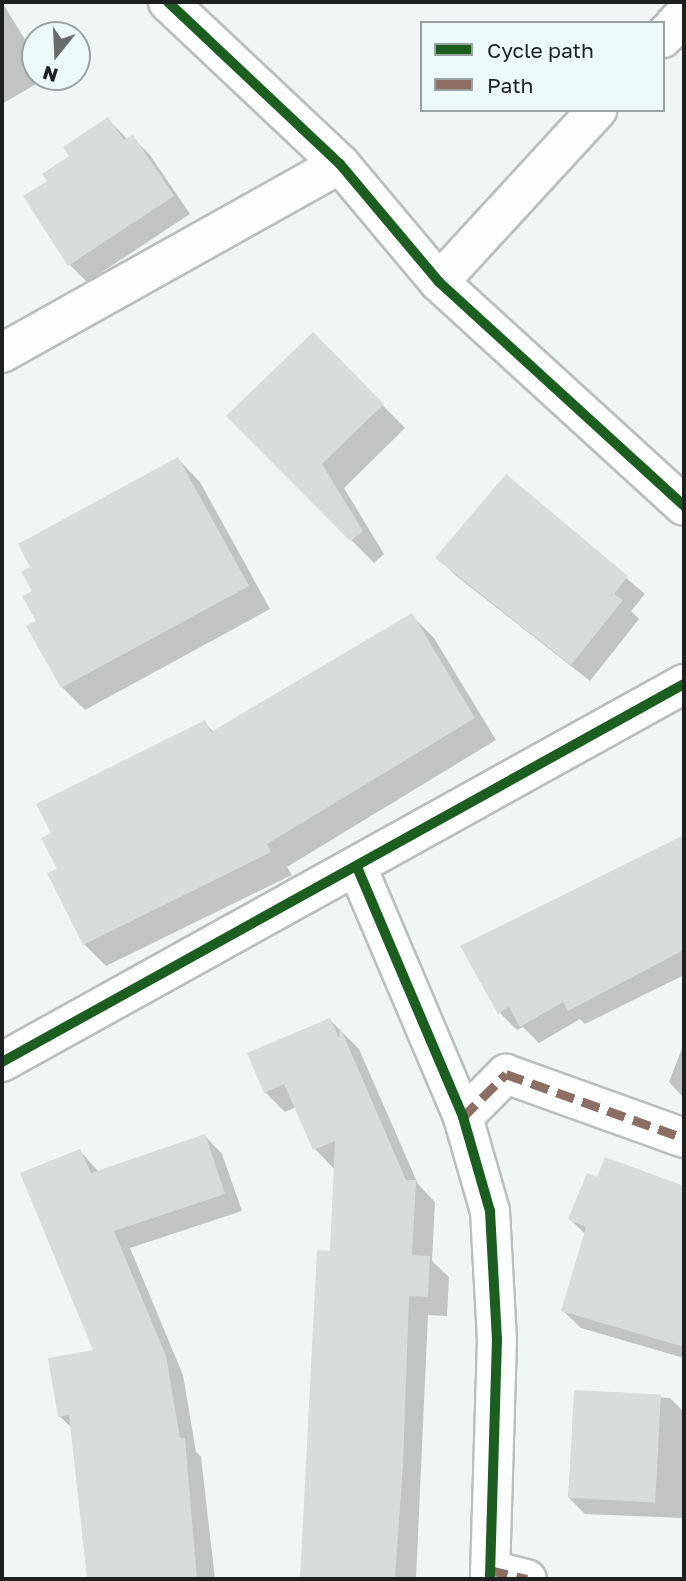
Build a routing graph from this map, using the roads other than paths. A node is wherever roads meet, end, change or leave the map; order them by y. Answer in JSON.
{"nodes":[{"id":1,"x":168,"y":2,"type":"edge"},
{"id":2,"x":684,"y":15,"type":"edge"},
{"id":3,"x":665,"y":36,"type":"edge"},
{"id":4,"x":595,"y":112,"type":"edge"},
{"id":5,"x":340,"y":164,"type":"junction"},
{"id":6,"x":439,"y":282,"type":"junction"},
{"id":7,"x":2,"y":353,"type":"edge"},
{"id":8,"x":684,"y":506,"type":"edge"},
{"id":9,"x":684,"y":684,"type":"edge"},
{"id":10,"x":357,"y":866,"type":"junction"},
{"id":11,"x":2,"y":1062,"type":"edge"},
{"id":12,"x":463,"y":1117,"type":"junction"},
{"id":13,"x":684,"y":1138,"type":"edge"},
{"id":14,"x":490,"y":1574,"type":"edge"},
{"id":15,"x":527,"y":1579,"type":"edge"}],
"edges":[{"from":1,"to":5,"type":"street"},
{"from":2,"to":3,"type":"street"},
{"from":4,"to":6,"type":"street"},
{"from":5,"to":6,"type":"street"},
{"from":5,"to":7,"type":"street"},
{"from":6,"to":8,"type":"street"},
{"from":9,"to":10,"type":"street"},
{"from":10,"to":11,"type":"street"},
{"from":10,"to":12,"type":"street"},
{"from":12,"to":13,"type":"street"},
{"from":12,"to":14,"type":"street"},
{"from":14,"to":15,"type":"street"}]}
